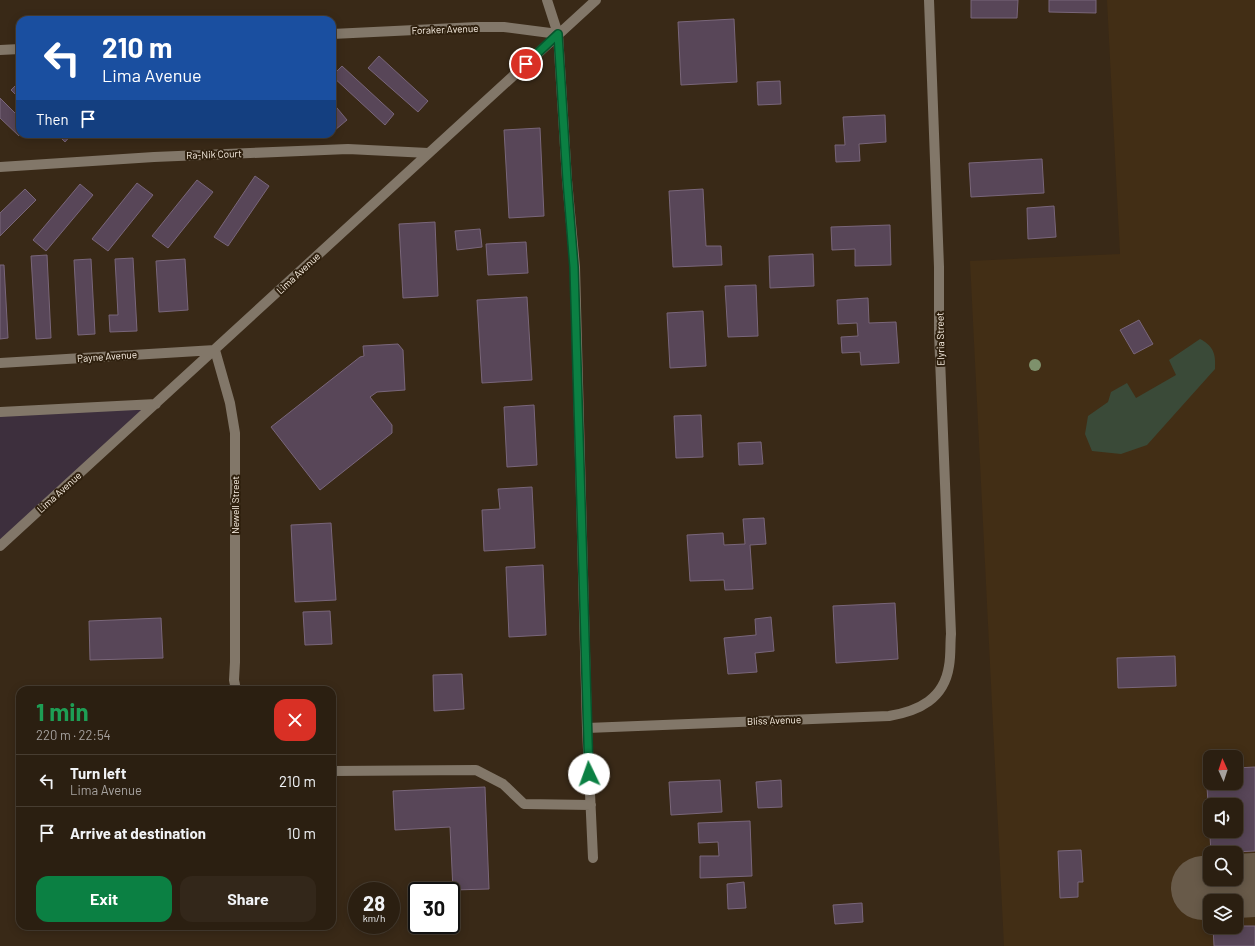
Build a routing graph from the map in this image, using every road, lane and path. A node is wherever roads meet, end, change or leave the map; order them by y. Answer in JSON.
{"nodes":[{"id":1,"x":547,"y":0,"type":"edge"},
{"id":2,"x":596,"y":0,"type":"edge"},
{"id":3,"x":929,"y":0,"type":"edge"},
{"id":4,"x":336,"y":34,"type":"edge"},
{"id":5,"x":558,"y":34,"type":"junction"},
{"id":6,"x":16,"y":49,"type":"edge"},
{"id":7,"x":0,"y":50,"type":"edge"},
{"id":8,"x":428,"y":154,"type":"junction"},
{"id":9,"x":0,"y":166,"type":"edge"},
{"id":10,"x":215,"y":350,"type":"junction"},
{"id":11,"x":0,"y":363,"type":"edge"},
{"id":12,"x":156,"y":404,"type":"junction"},
{"id":13,"x":0,"y":412,"type":"edge"},
{"id":14,"x":0,"y":546,"type":"edge"},
{"id":15,"x":946,"y":678,"type":"joint"},
{"id":16,"x":235,"y":686,"type":"edge"},
{"id":17,"x":587,"y":728,"type":"junction"},
{"id":18,"x":336,"y":771,"type":"edge"},
{"id":19,"x":591,"y":805,"type":"junction"},
{"id":20,"x":593,"y":858,"type":"dead end"}],
"edges":[{"from":1,"to":5,"type":"street"},
{"from":2,"to":5,"type":"street","name":"Lima Avenue"},
{"from":3,"to":15,"type":"street","name":"Elyria Street"},
{"from":4,"to":5,"type":"street","name":"Foraker Avenue"},
{"from":5,"to":8,"type":"street","name":"Lima Avenue"},
{"from":5,"to":17,"type":"street"},
{"from":6,"to":7,"type":"street"},
{"from":8,"to":9,"type":"street","name":"Ra-Nik Court"},
{"from":8,"to":10,"type":"street","name":"Lima Avenue"},
{"from":10,"to":11,"type":"street","name":"Payne Avenue"},
{"from":10,"to":12,"type":"street","name":"Lima Avenue"},
{"from":10,"to":16,"type":"street","name":"Newell Street"},
{"from":12,"to":13,"type":"street"},
{"from":12,"to":14,"type":"street","name":"Lima Avenue"},
{"from":15,"to":17,"type":"street","name":"Bliss Avenue"},
{"from":17,"to":19,"type":"street"},
{"from":18,"to":19,"type":"street"},
{"from":19,"to":20,"type":"street"}]}
